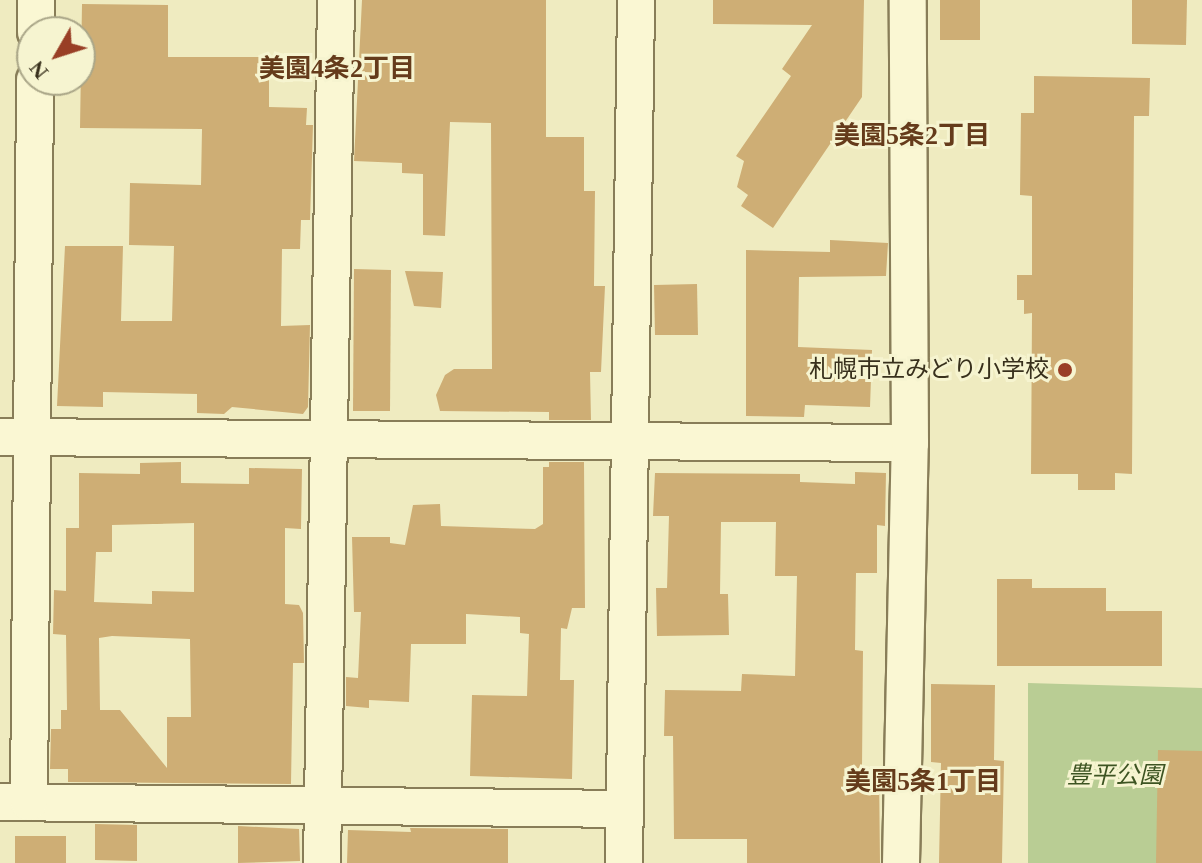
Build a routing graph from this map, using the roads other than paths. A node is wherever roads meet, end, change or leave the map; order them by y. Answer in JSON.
{"nodes":[{"id":1,"x":336,"y":0,"type":"edge"},
{"id":2,"x":636,"y":0,"type":"edge"},
{"id":3,"x":908,"y":0,"type":"edge"},
{"id":4,"x":34,"y":96,"type":"edge"},
{"id":5,"x":15,"y":437,"type":"edge"},
{"id":6,"x":325,"y":439,"type":"junction"},
{"id":7,"x":629,"y":442,"type":"junction"},
{"id":8,"x":910,"y":443,"type":"junction"},
{"id":9,"x":15,"y":802,"type":"edge"},
{"id":10,"x":322,"y":808,"type":"junction"},
{"id":11,"x":624,"y":809,"type":"junction"},
{"id":12,"x":322,"y":863,"type":"edge"},
{"id":13,"x":624,"y":863,"type":"edge"},
{"id":14,"x":901,"y":863,"type":"edge"}],
"edges":[{"from":1,"to":6,"type":"street"},
{"from":2,"to":7,"type":"street"},
{"from":3,"to":8,"type":"street"},
{"from":4,"to":5,"type":"street"},
{"from":5,"to":6,"type":"street"},
{"from":5,"to":9,"type":"street"},
{"from":6,"to":7,"type":"street"},
{"from":6,"to":10,"type":"street"},
{"from":7,"to":8,"type":"street"},
{"from":7,"to":11,"type":"street"},
{"from":8,"to":14,"type":"street"},
{"from":9,"to":10,"type":"street"},
{"from":10,"to":11,"type":"street"},
{"from":10,"to":12,"type":"street"},
{"from":11,"to":13,"type":"street"}]}
